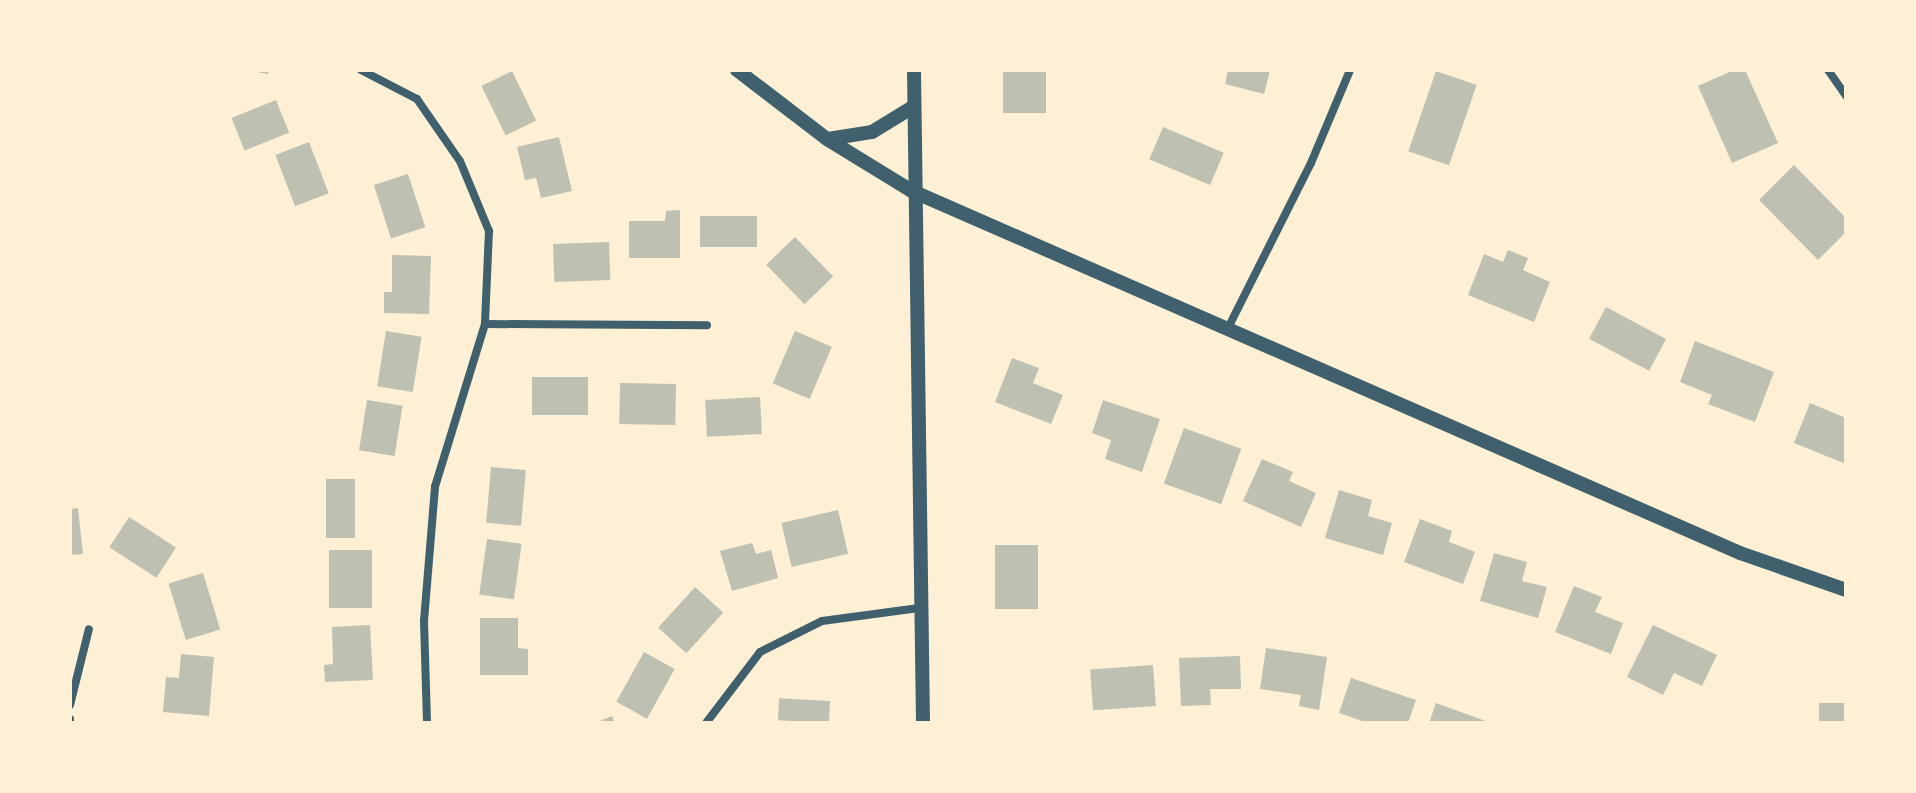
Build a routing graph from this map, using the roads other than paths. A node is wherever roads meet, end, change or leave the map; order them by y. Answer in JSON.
{"nodes":[{"id":1,"x":361,"y":70,"type":"edge"},
{"id":2,"x":737,"y":70,"type":"edge"},
{"id":3,"x":914,"y":70,"type":"edge"},
{"id":4,"x":1350,"y":70,"type":"edge"},
{"id":5,"x":1828,"y":70,"type":"edge"},
{"id":6,"x":1846,"y":96,"type":"edge"},
{"id":7,"x":913,"y":107,"type":"junction"},
{"id":8,"x":827,"y":139,"type":"junction"},
{"id":9,"x":912,"y":191,"type":"junction"},
{"id":10,"x":485,"y":324,"type":"junction"},
{"id":11,"x":707,"y":325,"type":"dead end"},
{"id":12,"x":1228,"y":328,"type":"junction"},
{"id":13,"x":1846,"y":590,"type":"edge"},
{"id":14,"x":919,"y":608,"type":"junction"},
{"id":15,"x":89,"y":629,"type":"dead end"},
{"id":16,"x":70,"y":705,"type":"edge"},
{"id":17,"x":427,"y":723,"type":"edge"},
{"id":18,"x":706,"y":723,"type":"edge"},
{"id":19,"x":923,"y":723,"type":"edge"}],
"edges":[{"from":1,"to":10,"type":"street"},
{"from":2,"to":8,"type":"street"},
{"from":3,"to":7,"type":"street"},
{"from":4,"to":12,"type":"street"},
{"from":5,"to":6,"type":"street"},
{"from":7,"to":8,"type":"street"},
{"from":7,"to":9,"type":"street"},
{"from":8,"to":9,"type":"street"},
{"from":9,"to":12,"type":"street"},
{"from":9,"to":14,"type":"street"},
{"from":10,"to":11,"type":"street"},
{"from":10,"to":17,"type":"street"},
{"from":12,"to":13,"type":"street"},
{"from":14,"to":18,"type":"street"},
{"from":14,"to":19,"type":"street"},
{"from":15,"to":16,"type":"street"}]}
